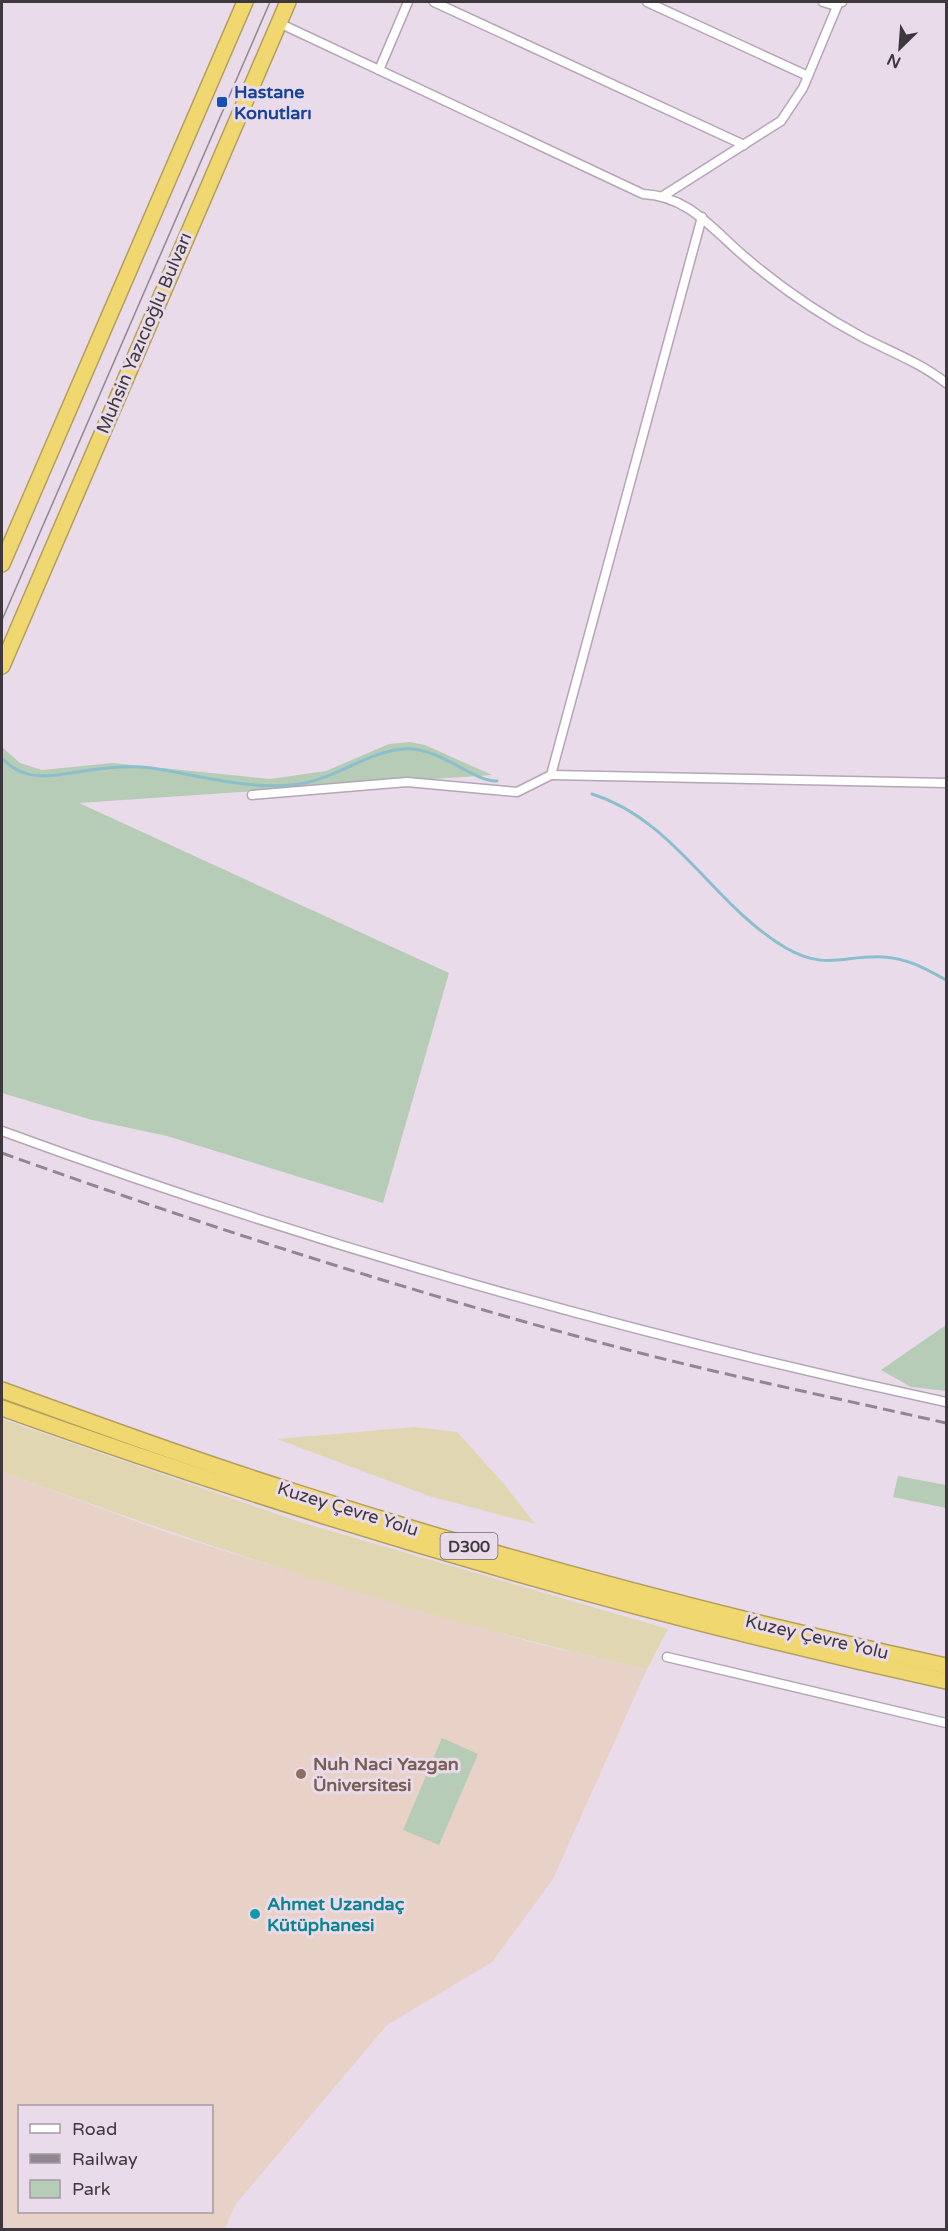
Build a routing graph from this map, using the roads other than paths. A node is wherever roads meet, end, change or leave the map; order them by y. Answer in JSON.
{"nodes":[{"id":1,"x":245,"y":2,"type":"edge"},
{"id":2,"x":288,"y":2,"type":"edge"},
{"id":3,"x":408,"y":2,"type":"edge"},
{"id":4,"x":434,"y":2,"type":"edge"},
{"id":5,"x":647,"y":2,"type":"edge"},
{"id":6,"x":823,"y":2,"type":"edge"},
{"id":7,"x":840,"y":3,"type":"edge"},
{"id":8,"x":279,"y":22,"type":"junction"},
{"id":9,"x":379,"y":70,"type":"junction"},
{"id":10,"x":808,"y":75,"type":"junction"},
{"id":11,"x":744,"y":145,"type":"junction"},
{"id":12,"x":663,"y":196,"type":"junction"},
{"id":13,"x":702,"y":217,"type":"junction"},
{"id":14,"x":946,"y":382,"type":"edge"},
{"id":15,"x":2,"y":564,"type":"edge"},
{"id":16,"x":2,"y":666,"type":"edge"},
{"id":17,"x":551,"y":775,"type":"junction"},
{"id":18,"x":946,"y":783,"type":"edge"},
{"id":19,"x":252,"y":795,"type":"dead end"},
{"id":20,"x":2,"y":1131,"type":"edge"},
{"id":21,"x":2,"y":1383,"type":"edge"},
{"id":22,"x":2,"y":1390,"type":"edge"},
{"id":23,"x":946,"y":1402,"type":"edge"},
{"id":24,"x":2,"y":1408,"type":"edge"},
{"id":25,"x":137,"y":1439,"type":"junction"},
{"id":26,"x":667,"y":1657,"type":"dead end"},
{"id":27,"x":946,"y":1666,"type":"edge"},
{"id":28,"x":946,"y":1681,"type":"edge"},
{"id":29,"x":946,"y":1723,"type":"edge"}],
"edges":[{"from":1,"to":15,"type":"highway"},
{"from":2,"to":8,"type":"highway","name":"Muhsin Yazıcıoğlu Bulvarı"},
{"from":3,"to":9,"type":"street"},
{"from":4,"to":11,"type":"street"},
{"from":5,"to":10,"type":"street"},
{"from":6,"to":7,"type":"street"},
{"from":7,"to":10,"type":"street"},
{"from":8,"to":9,"type":"street"},
{"from":8,"to":16,"type":"highway","name":"Muhsin Yazıcıoğlu Bulvarı"},
{"from":9,"to":12,"type":"street"},
{"from":10,"to":11,"type":"street"},
{"from":11,"to":12,"type":"street"},
{"from":12,"to":13,"type":"street"},
{"from":13,"to":14,"type":"street"},
{"from":13,"to":17,"type":"street"},
{"from":17,"to":18,"type":"street"},
{"from":17,"to":19,"type":"street"},
{"from":20,"to":23,"type":"street"},
{"from":21,"to":25,"type":"highway"},
{"from":22,"to":25,"type":"highway","name":"Kuzey Çevre Yolu","number":"D300"},
{"from":24,"to":28,"type":"highway","name":"Kuzey Çevre Yolu","number":"D300"},
{"from":25,"to":27,"type":"highway","name":"Kuzey Çevre Yolu","number":"D300"},
{"from":26,"to":29,"type":"street"}]}
